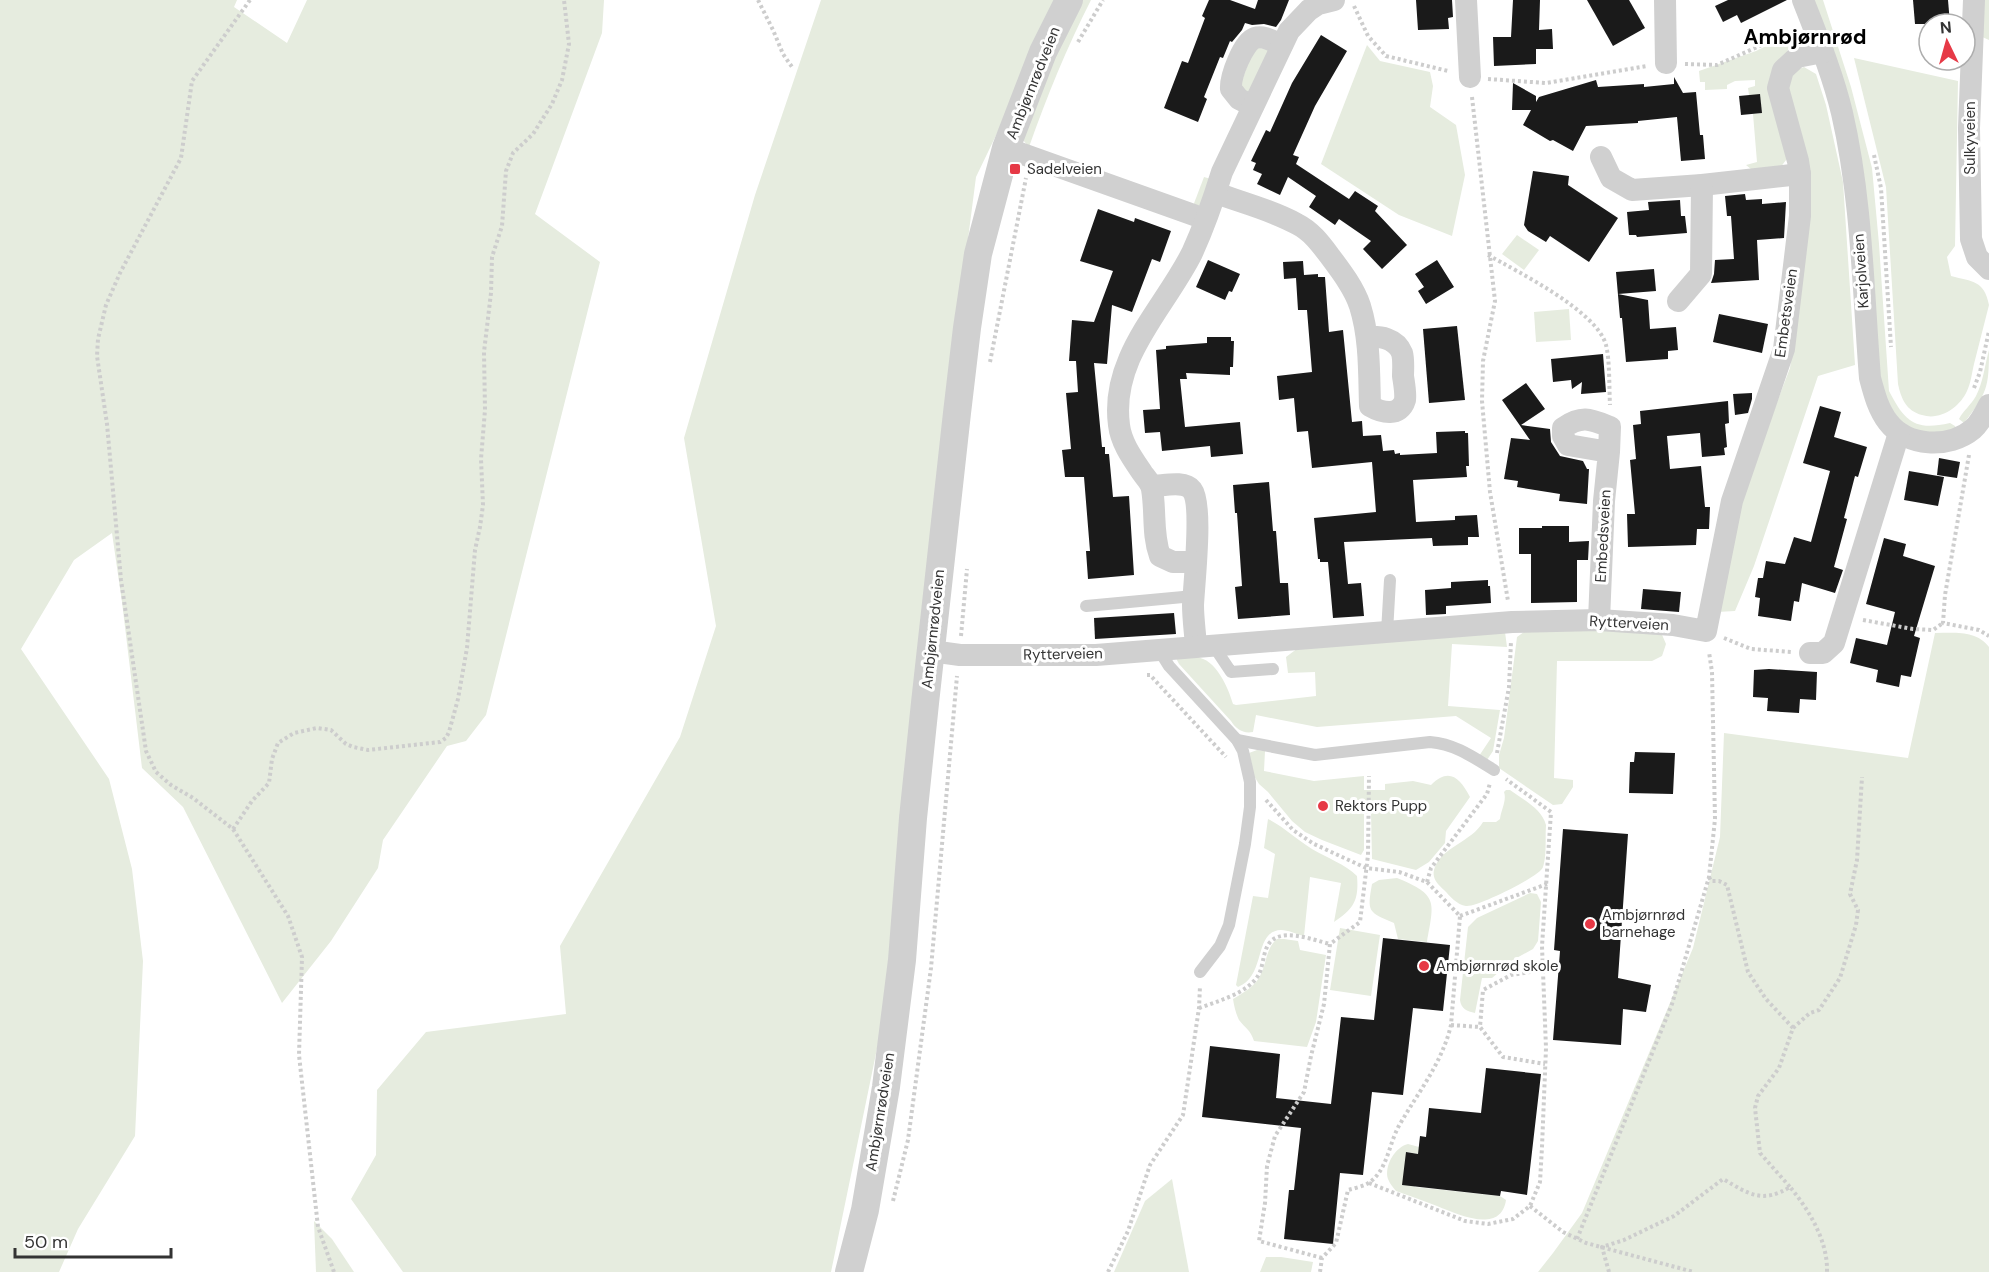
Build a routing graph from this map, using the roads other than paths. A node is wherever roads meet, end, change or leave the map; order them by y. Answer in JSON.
{"nodes":[{"id":1,"x":1069,"y":0,"type":"edge"},
{"id":2,"x":1334,"y":0,"type":"edge"},
{"id":3,"x":1466,"y":0,"type":"edge"},
{"id":4,"x":1665,"y":0,"type":"edge"},
{"id":5,"x":1803,"y":0,"type":"edge"},
{"id":6,"x":1974,"y":0,"type":"edge"},
{"id":7,"x":1282,"y":45,"type":"junction"},
{"id":8,"x":1823,"y":52,"type":"junction"},
{"id":9,"x":1666,"y":63,"type":"road end"},
{"id":10,"x":1470,"y":77,"type":"road end"},
{"id":11,"x":1253,"y":106,"type":"junction"},
{"id":12,"x":1019,"y":153,"type":"junction"},
{"id":13,"x":1601,"y":156,"type":"dead end"},
{"id":14,"x":1800,"y":174,"type":"junction"},
{"id":15,"x":1702,"y":185,"type":"junction"},
{"id":16,"x":1216,"y":193,"type":"junction"},
{"id":17,"x":1205,"y":219,"type":"junction"},
{"id":18,"x":1989,"y":269,"type":"edge"},
{"id":19,"x":1678,"y":301,"type":"dead end"},
{"id":20,"x":1367,"y":337,"type":"dead end"},
{"id":21,"x":1981,"y":398,"type":"edge"},
{"id":22,"x":1899,"y":433,"type":"junction"},
{"id":23,"x":1610,"y":452,"type":"junction"},
{"id":24,"x":1152,"y":486,"type":"junction"},
{"id":25,"x":1195,"y":562,"type":"junction"},
{"id":26,"x":1390,"y":580,"type":"dead end"},
{"id":27,"x":1194,"y":597,"type":"junction"},
{"id":28,"x":1086,"y":606,"type":"dead end"},
{"id":29,"x":1599,"y":620,"type":"junction"},
{"id":30,"x":1707,"y":631,"type":"joint"},
{"id":31,"x":1386,"y":632,"type":"junction"},
{"id":32,"x":1204,"y":646,"type":"junction"},
{"id":33,"x":1159,"y":650,"type":"junction"},
{"id":34,"x":931,"y":651,"type":"junction"},
{"id":35,"x":1810,"y":653,"type":"road end"},
{"id":36,"x":1273,"y":669,"type":"dead end"},
{"id":37,"x":1238,"y":740,"type":"junction"},
{"id":38,"x":1494,"y":770,"type":"road end"},
{"id":39,"x":1200,"y":972,"type":"road end"},
{"id":40,"x":849,"y":1272,"type":"edge"}],
"edges":[{"from":1,"to":12,"type":"street","name":"Ambjørnrødveien"},
{"from":2,"to":7,"type":"street"},
{"from":3,"to":10,"type":"street"},
{"from":4,"to":9,"type":"street"},
{"from":5,"to":8,"type":"street","name":"Karjolveien"},
{"from":6,"to":18,"type":"street","name":"Sulkyveien"},
{"from":7,"to":11,"type":"street"},
{"from":7,"to":11,"type":"street"},
{"from":8,"to":14,"type":"street","name":"Embetsveien"},
{"from":8,"to":22,"type":"street","name":"Karjolveien"},
{"from":11,"to":16,"type":"street"},
{"from":12,"to":17,"type":"street"},
{"from":12,"to":34,"type":"street","name":"Ambjørnrødveien"},
{"from":13,"to":15,"type":"street"},
{"from":14,"to":15,"type":"street"},
{"from":14,"to":30,"type":"street","name":"Embetsveien"},
{"from":15,"to":19,"type":"street"},
{"from":16,"to":17,"type":"street"},
{"from":16,"to":20,"type":"street"},
{"from":17,"to":24,"type":"street"},
{"from":21,"to":22,"type":"street"},
{"from":22,"to":35,"type":"street"},
{"from":23,"to":23,"type":"street","name":"Embedsveien"},
{"from":23,"to":29,"type":"street","name":"Embedsveien"},
{"from":24,"to":25,"type":"street"},
{"from":24,"to":25,"type":"street"},
{"from":25,"to":27,"type":"street"},
{"from":26,"to":31,"type":"lane"},
{"from":27,"to":28,"type":"lane"},
{"from":27,"to":32,"type":"street"},
{"from":29,"to":30,"type":"street","name":"Rytterveien"},
{"from":29,"to":31,"type":"street","name":"Rytterveien"},
{"from":31,"to":32,"type":"street","name":"Rytterveien"},
{"from":32,"to":33,"type":"street","name":"Rytterveien"},
{"from":32,"to":36,"type":"lane"},
{"from":33,"to":34,"type":"street","name":"Rytterveien"},
{"from":33,"to":37,"type":"lane"},
{"from":34,"to":40,"type":"street","name":"Ambjørnrødveien"},
{"from":37,"to":38,"type":"lane"},
{"from":37,"to":39,"type":"lane"}]}
